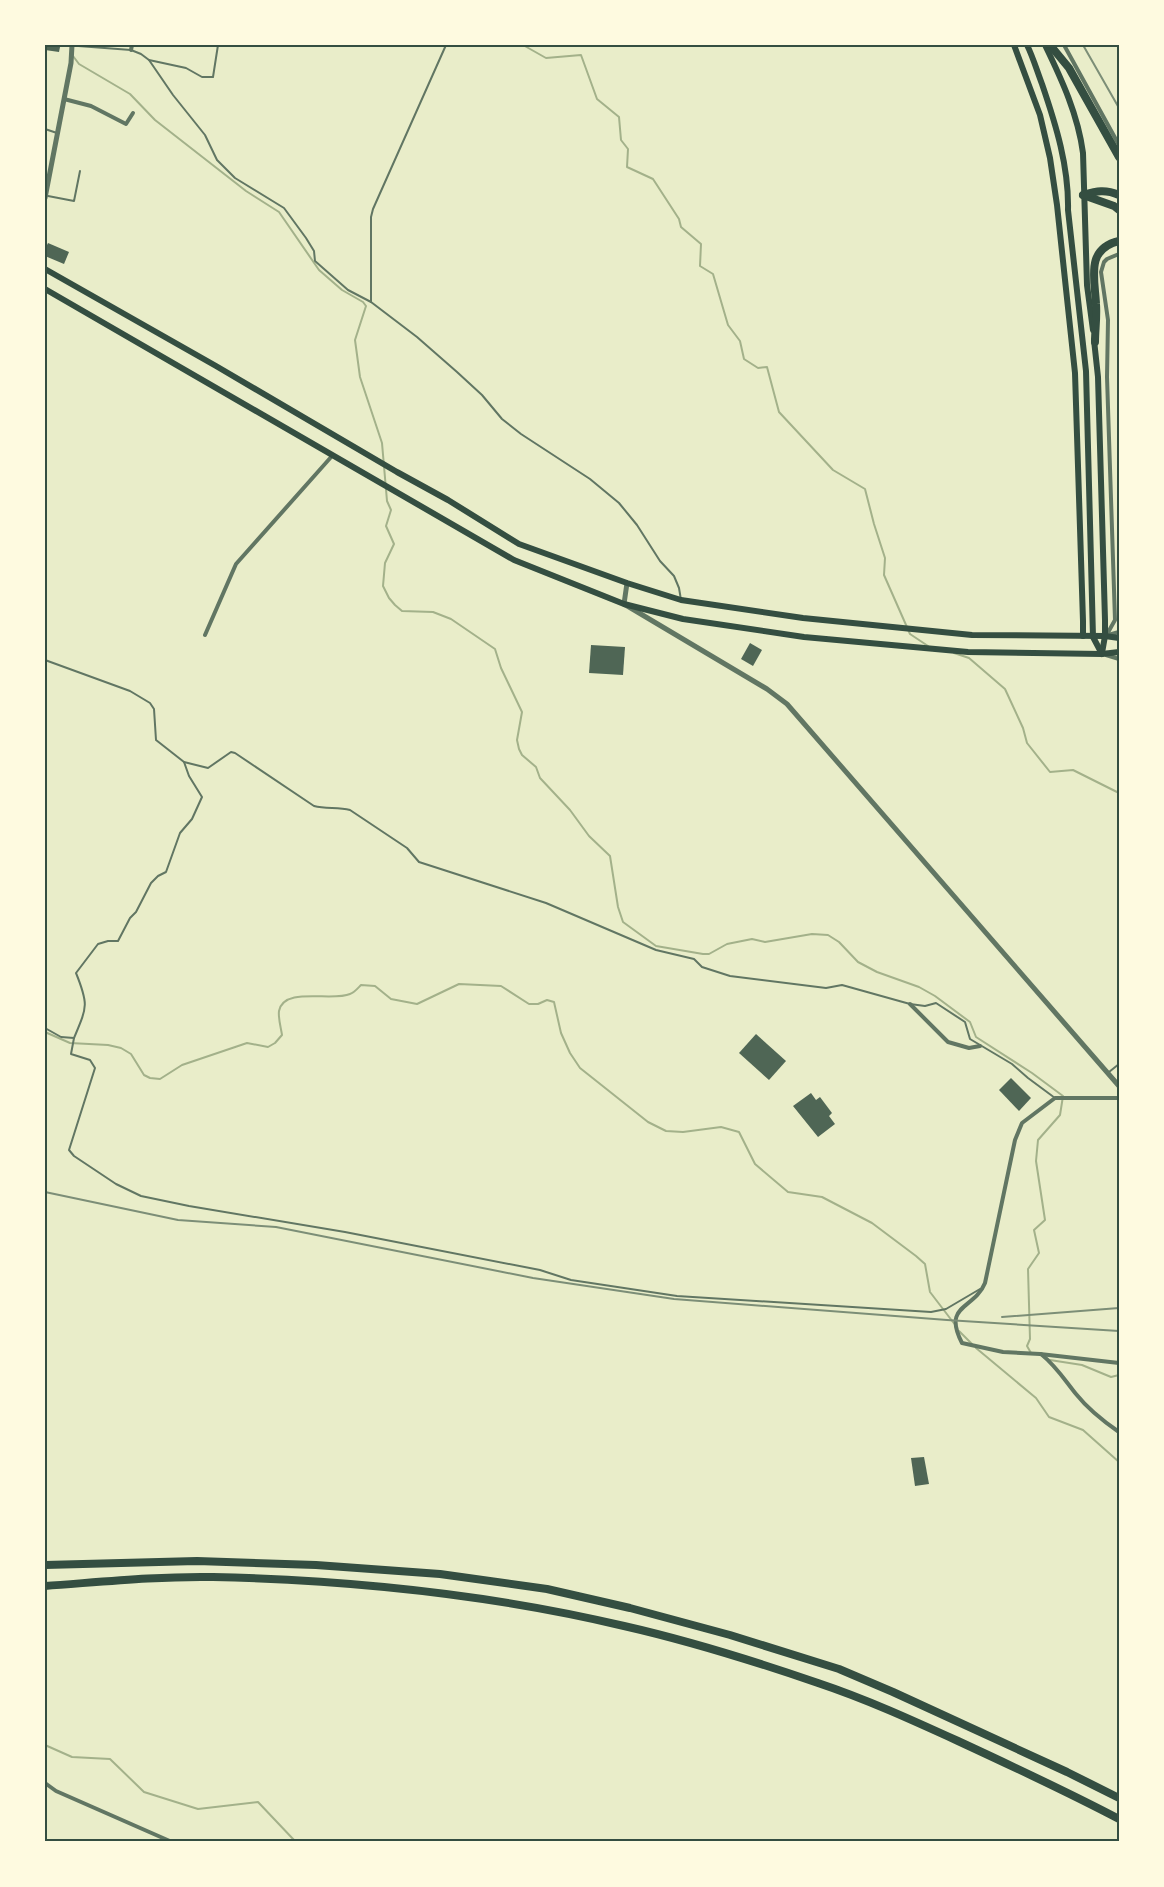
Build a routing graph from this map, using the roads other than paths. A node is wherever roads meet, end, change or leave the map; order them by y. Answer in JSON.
{"nodes":[{"id":1,"x":64,"y":45,"type":"edge"},
{"id":2,"x":218,"y":45,"type":"edge"},
{"id":3,"x":446,"y":45,"type":"edge"},
{"id":4,"x":1014,"y":45,"type":"edge"},
{"id":5,"x":1027,"y":45,"type":"edge"},
{"id":6,"x":1045,"y":45,"type":"edge"},
{"id":7,"x":1050,"y":45,"type":"edge"},
{"id":8,"x":1064,"y":45,"type":"edge"},
{"id":9,"x":72,"y":46,"type":"edge"},
{"id":10,"x":131,"y":47,"type":"edge"},
{"id":11,"x":149,"y":60,"type":"junction"},
{"id":12,"x":63,"y":99,"type":"junction"},
{"id":13,"x":133,"y":113,"type":"dead end"},
{"id":14,"x":45,"y":129,"type":"edge"},
{"id":15,"x":57,"y":134,"type":"junction"},
{"id":16,"x":1119,"y":145,"type":"edge"},
{"id":17,"x":1119,"y":157,"type":"edge"},
{"id":18,"x":80,"y":171,"type":"dead end"},
{"id":19,"x":1068,"y":195,"type":"junction"},
{"id":20,"x":1083,"y":195,"type":"junction"},
{"id":21,"x":1119,"y":195,"type":"edge"},
{"id":22,"x":45,"y":197,"type":"edge"},
{"id":23,"x":1119,"y":210,"type":"edge"},
{"id":24,"x":1119,"y":241,"type":"edge"},
{"id":25,"x":1119,"y":254,"type":"edge"},
{"id":26,"x":45,"y":269,"type":"edge"},
{"id":27,"x":45,"y":289,"type":"edge"},
{"id":28,"x":371,"y":302,"type":"junction"},
{"id":29,"x":1095,"y":342,"type":"junction"},
{"id":30,"x":1086,"y":371,"type":"junction"},
{"id":31,"x":1075,"y":373,"type":"junction"},
{"id":32,"x":332,"y":456,"type":"junction"},
{"id":33,"x":627,"y":584,"type":"junction"},
{"id":34,"x":681,"y":600,"type":"junction"},
{"id":35,"x":624,"y":604,"type":"junction"},
{"id":36,"x":1119,"y":632,"type":"edge"},
{"id":37,"x":205,"y":635,"type":"dead end"},
{"id":38,"x":1083,"y":636,"type":"junction"},
{"id":39,"x":1105,"y":636,"type":"junction"},
{"id":40,"x":1094,"y":637,"type":"junction"},
{"id":41,"x":1119,"y":638,"type":"edge"},
{"id":42,"x":1119,"y":652,"type":"edge"},
{"id":43,"x":1102,"y":654,"type":"junction"},
{"id":44,"x":1119,"y":659,"type":"edge"},
{"id":45,"x":45,"y":660,"type":"edge"},
{"id":46,"x":184,"y":762,"type":"junction"},
{"id":47,"x":910,"y":1004,"type":"junction"},
{"id":48,"x":45,"y":1028,"type":"edge"},
{"id":49,"x":74,"y":1038,"type":"junction"},
{"id":50,"x":980,"y":1046,"type":"junction"},
{"id":51,"x":1119,"y":1064,"type":"edge"},
{"id":52,"x":1107,"y":1074,"type":"junction"},
{"id":53,"x":1119,"y":1086,"type":"edge"},
{"id":54,"x":1055,"y":1098,"type":"junction"},
{"id":55,"x":1119,"y":1098,"type":"edge"},
{"id":56,"x":983,"y":1288,"type":"junction"},
{"id":57,"x":1040,"y":1354,"type":"junction"},
{"id":58,"x":1119,"y":1363,"type":"edge"},
{"id":59,"x":1119,"y":1432,"type":"edge"},
{"id":60,"x":45,"y":1565,"type":"edge"},
{"id":61,"x":45,"y":1586,"type":"edge"},
{"id":62,"x":45,"y":1783,"type":"edge"},
{"id":63,"x":1119,"y":1798,"type":"edge"},
{"id":64,"x":1119,"y":1819,"type":"edge"},
{"id":65,"x":172,"y":1842,"type":"edge"}],
"edges":[{"from":1,"to":9,"type":"lane"},
{"from":2,"to":11,"type":"lane"},
{"from":3,"to":28,"type":"lane"},
{"from":4,"to":31,"type":"main road"},
{"from":5,"to":19,"type":"main road"},
{"from":6,"to":20,"type":"main road"},
{"from":7,"to":17,"type":"highway"},
{"from":8,"to":16,"type":"street"},
{"from":9,"to":10,"type":"lane"},
{"from":9,"to":12,"type":"street"},
{"from":10,"to":11,"type":"lane"},
{"from":11,"to":28,"type":"lane"},
{"from":12,"to":13,"type":"street"},
{"from":12,"to":15,"type":"street"},
{"from":14,"to":15,"type":"lane"},
{"from":15,"to":22,"type":"street"},
{"from":18,"to":22,"type":"lane"},
{"from":19,"to":20,"type":"main road"},
{"from":19,"to":30,"type":"main road"},
{"from":20,"to":21,"type":"highway"},
{"from":20,"to":23,"type":"highway"},
{"from":20,"to":29,"type":"main road"},
{"from":24,"to":29,"type":"highway"},
{"from":25,"to":39,"type":"street"},
{"from":26,"to":33,"type":"main road"},
{"from":27,"to":32,"type":"main road"},
{"from":28,"to":34,"type":"lane"},
{"from":29,"to":39,"type":"main road"},
{"from":30,"to":31,"type":"main road"},
{"from":30,"to":40,"type":"main road"},
{"from":31,"to":38,"type":"main road"},
{"from":32,"to":35,"type":"main road"},
{"from":32,"to":37,"type":"street"},
{"from":33,"to":34,"type":"main road"},
{"from":33,"to":35,"type":"street"},
{"from":34,"to":38,"type":"main road"},
{"from":35,"to":43,"type":"main road"},
{"from":35,"to":52,"type":"street"},
{"from":36,"to":39,"type":"street"},
{"from":38,"to":40,"type":"main road"},
{"from":39,"to":40,"type":"main road"},
{"from":39,"to":41,"type":"main road"},
{"from":39,"to":43,"type":"main road"},
{"from":40,"to":43,"type":"main road"},
{"from":42,"to":43,"type":"main road"},
{"from":43,"to":44,"type":"street"},
{"from":45,"to":46,"type":"lane"},
{"from":46,"to":47,"type":"lane"},
{"from":46,"to":49,"type":"lane"},
{"from":47,"to":50,"type":"street"},
{"from":47,"to":50,"type":"lane"},
{"from":48,"to":49,"type":"lane"},
{"from":49,"to":56,"type":"lane"},
{"from":50,"to":54,"type":"lane"},
{"from":51,"to":52,"type":"lane"},
{"from":52,"to":53,"type":"street"},
{"from":54,"to":55,"type":"street"},
{"from":54,"to":56,"type":"street"},
{"from":56,"to":57,"type":"street"},
{"from":57,"to":58,"type":"street"},
{"from":57,"to":59,"type":"street"},
{"from":60,"to":63,"type":"highway"},
{"from":61,"to":64,"type":"highway"},
{"from":62,"to":65,"type":"street"}]}
